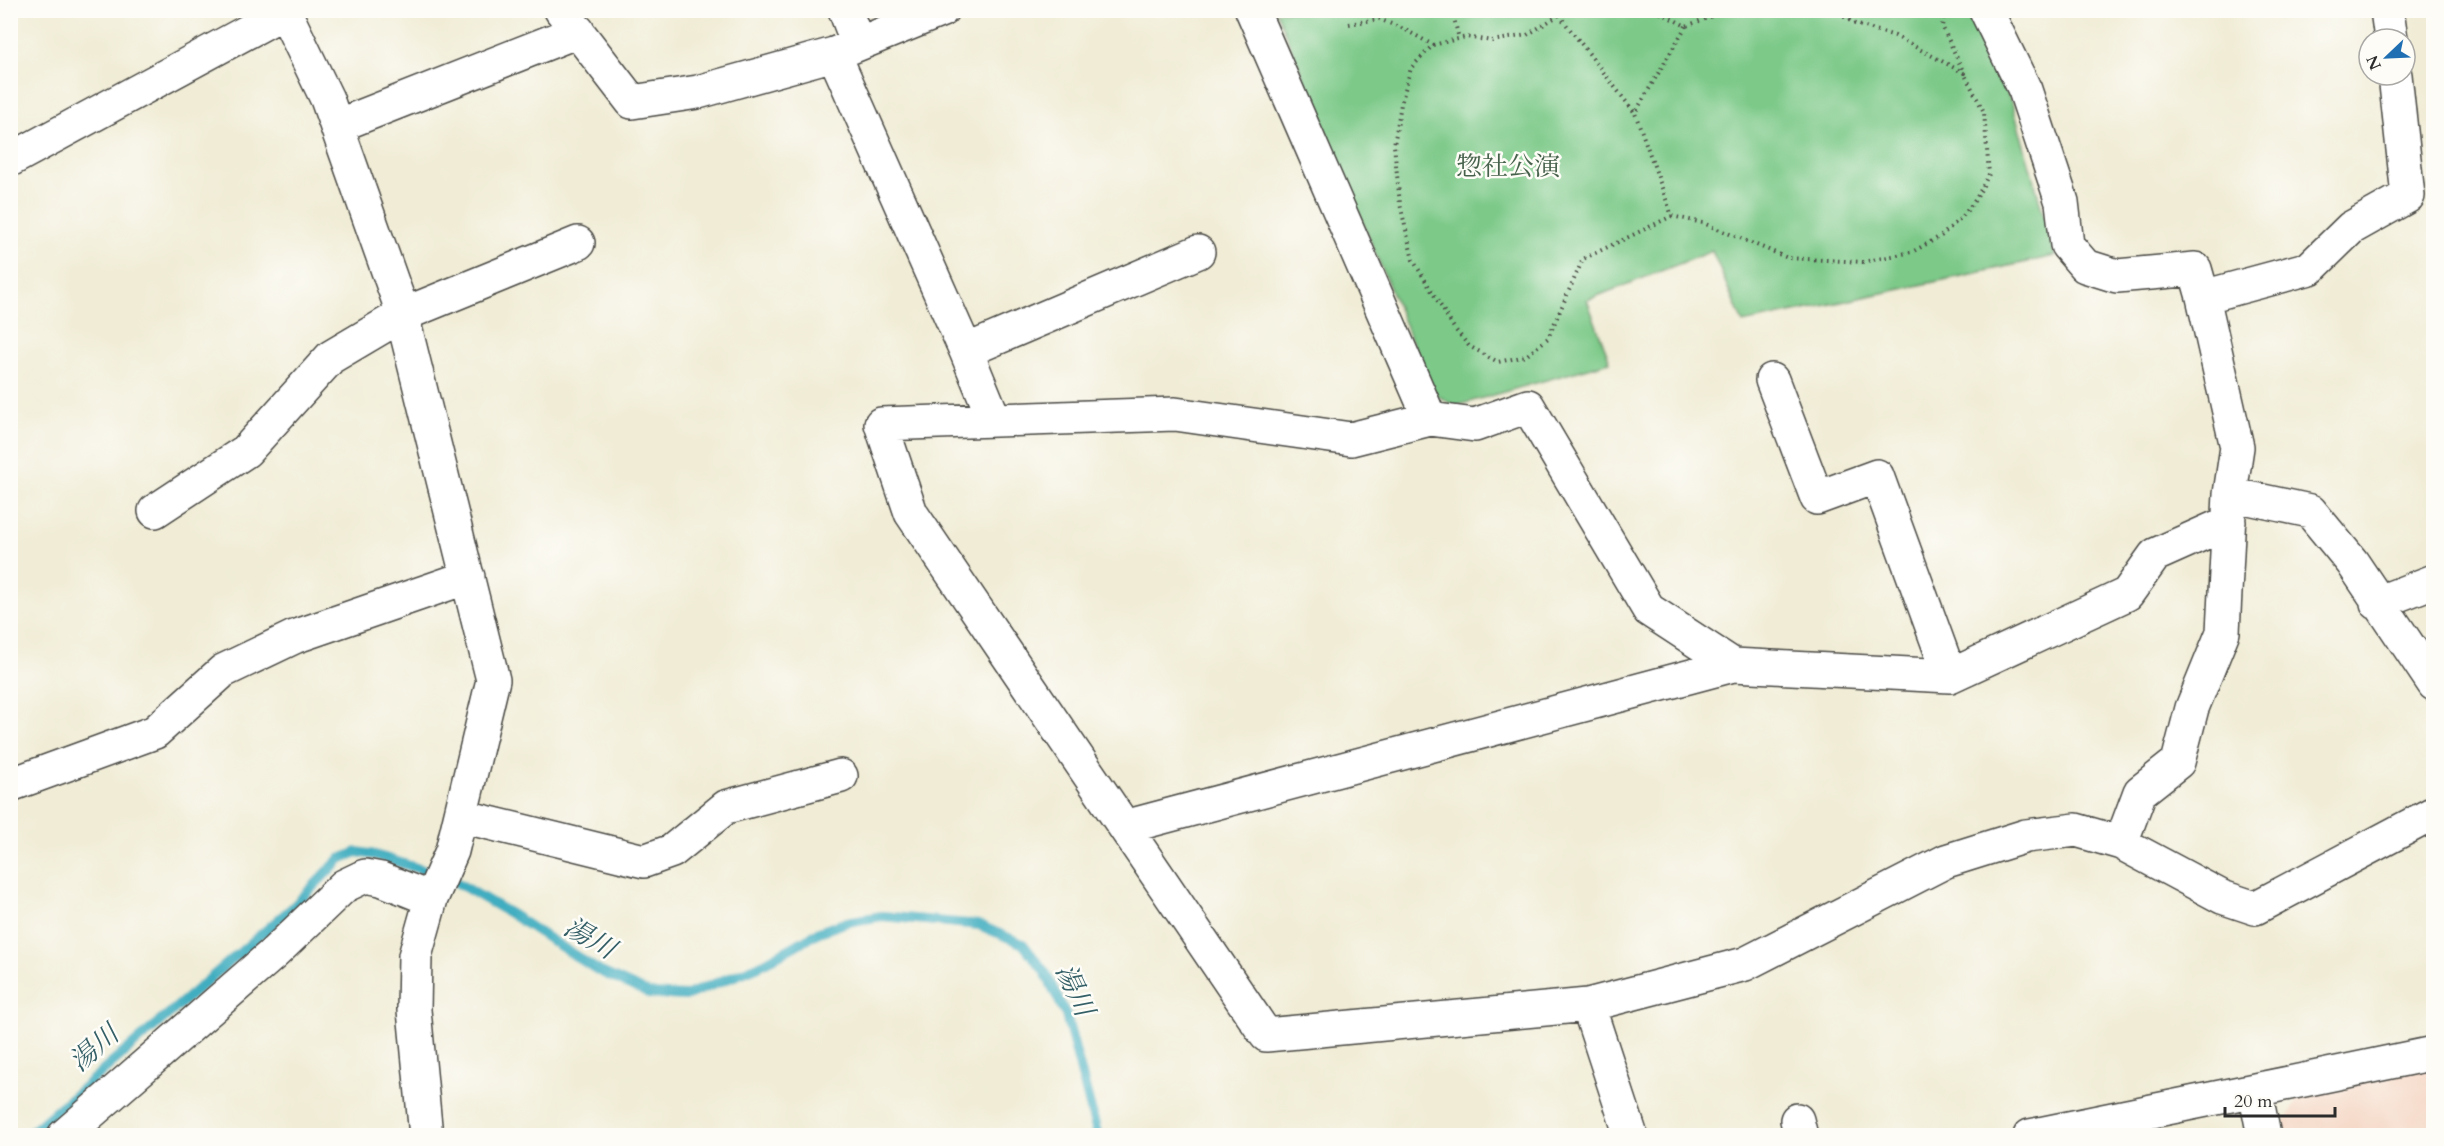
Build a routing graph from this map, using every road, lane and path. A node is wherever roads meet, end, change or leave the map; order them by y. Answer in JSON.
{"nodes":[{"id":1,"x":845,"y":10,"type":"edge"},
{"id":2,"x":942,"y":10,"type":"edge"},
{"id":3,"x":1252,"y":10,"type":"edge"},
{"id":4,"x":1452,"y":10,"type":"edge"},
{"id":5,"x":1562,"y":10,"type":"edge"},
{"id":6,"x":1655,"y":10,"type":"edge"},
{"id":7,"x":1729,"y":10,"type":"edge"},
{"id":8,"x":1834,"y":10,"type":"edge"},
{"id":9,"x":1945,"y":10,"type":"edge"},
{"id":10,"x":1986,"y":10,"type":"edge"},
{"id":11,"x":2388,"y":10,"type":"edge"},
{"id":12,"x":284,"y":11,"type":"edge"},
{"id":13,"x":1559,"y":15,"type":"junction"},
{"id":14,"x":570,"y":21,"type":"edge"},
{"id":15,"x":1349,"y":24,"type":"dead end"},
{"id":16,"x":1686,"y":26,"type":"junction"},
{"id":17,"x":2390,"y":27,"type":"edge"},
{"id":18,"x":1459,"y":39,"type":"junction"},
{"id":19,"x":1433,"y":45,"type":"junction"},
{"id":20,"x":846,"y":49,"type":"junction"},
{"id":21,"x":1964,"y":73,"type":"junction"},
{"id":22,"x":2398,"y":87,"type":"edge"},
{"id":23,"x":1635,"y":112,"type":"junction"},
{"id":24,"x":336,"y":126,"type":"junction"},
{"id":25,"x":10,"y":160,"type":"edge"},
{"id":26,"x":2421,"y":195,"type":"edge"},
{"id":27,"x":1672,"y":216,"type":"junction"},
{"id":28,"x":578,"y":243,"type":"dead end"},
{"id":29,"x":1198,"y":252,"type":"dead end"},
{"id":30,"x":2203,"y":297,"type":"junction"},
{"id":31,"x":402,"y":315,"type":"junction"},
{"id":32,"x":966,"y":351,"type":"junction"},
{"id":33,"x":1772,"y":380,"type":"dead end"},
{"id":34,"x":994,"y":419,"type":"junction"},
{"id":35,"x":1430,"y":419,"type":"junction"},
{"id":36,"x":2229,"y":508,"type":"junction"},
{"id":37,"x":155,"y":511,"type":"dead end"},
{"id":38,"x":468,"y":577,"type":"junction"},
{"id":39,"x":2433,"y":581,"type":"edge"},
{"id":40,"x":2377,"y":603,"type":"junction"},
{"id":41,"x":1733,"y":665,"type":"junction"},
{"id":42,"x":1950,"y":676,"type":"junction"},
{"id":43,"x":2433,"y":684,"type":"edge"},
{"id":44,"x":841,"y":776,"type":"dead end"},
{"id":45,"x":10,"y":785,"type":"edge"},
{"id":46,"x":2433,"y":813,"type":"edge"},
{"id":47,"x":461,"y":816,"type":"junction"},
{"id":48,"x":1125,"y":826,"type":"junction"},
{"id":49,"x":2121,"y":843,"type":"junction"},
{"id":50,"x":431,"y":899,"type":"junction"},
{"id":51,"x":1588,"y":1005,"type":"junction"},
{"id":52,"x":2433,"y":1053,"type":"edge"},
{"id":53,"x":2255,"y":1090,"type":"junction"},
{"id":54,"x":64,"y":1136,"type":"edge"},
{"id":55,"x":426,"y":1136,"type":"edge"},
{"id":56,"x":1631,"y":1136,"type":"edge"},
{"id":57,"x":2030,"y":1136,"type":"edge"},
{"id":58,"x":2264,"y":1136,"type":"edge"}],
"edges":[{"from":1,"to":20,"type":"street"},
{"from":2,"to":20,"type":"street"},
{"from":3,"to":35,"type":"street"},
{"from":4,"to":18,"type":"path"},
{"from":5,"to":13,"type":"path"},
{"from":6,"to":16,"type":"path"},
{"from":7,"to":16,"type":"path"},
{"from":8,"to":21,"type":"path"},
{"from":9,"to":21,"type":"path"},
{"from":10,"to":30,"type":"street"},
{"from":11,"to":17,"type":"street"},
{"from":12,"to":24,"type":"street"},
{"from":12,"to":25,"type":"street"},
{"from":13,"to":18,"type":"path"},
{"from":13,"to":23,"type":"path"},
{"from":14,"to":20,"type":"street"},
{"from":14,"to":24,"type":"street"},
{"from":15,"to":19,"type":"path"},
{"from":16,"to":23,"type":"path"},
{"from":18,"to":19,"type":"path"},
{"from":19,"to":27,"type":"path"},
{"from":20,"to":32,"type":"street"},
{"from":21,"to":27,"type":"path"},
{"from":22,"to":26,"type":"street"},
{"from":23,"to":27,"type":"path"},
{"from":24,"to":31,"type":"street"},
{"from":26,"to":30,"type":"street"},
{"from":28,"to":31,"type":"street"},
{"from":29,"to":32,"type":"street"},
{"from":30,"to":36,"type":"street"},
{"from":31,"to":37,"type":"street"},
{"from":31,"to":38,"type":"street"},
{"from":32,"to":34,"type":"street"},
{"from":33,"to":42,"type":"street"},
{"from":34,"to":35,"type":"street"},
{"from":34,"to":48,"type":"street"},
{"from":35,"to":41,"type":"street"},
{"from":36,"to":40,"type":"street"},
{"from":36,"to":42,"type":"street"},
{"from":36,"to":49,"type":"street"},
{"from":38,"to":45,"type":"street"},
{"from":38,"to":47,"type":"street"},
{"from":39,"to":40,"type":"street"},
{"from":40,"to":43,"type":"street"},
{"from":41,"to":42,"type":"street"},
{"from":41,"to":48,"type":"street"},
{"from":44,"to":47,"type":"street"},
{"from":46,"to":49,"type":"street"},
{"from":47,"to":50,"type":"street"},
{"from":48,"to":51,"type":"street"},
{"from":49,"to":51,"type":"street"},
{"from":50,"to":54,"type":"street"},
{"from":50,"to":55,"type":"street"},
{"from":51,"to":56,"type":"street"},
{"from":52,"to":53,"type":"street"},
{"from":53,"to":57,"type":"street"},
{"from":53,"to":58,"type":"street"}]}
